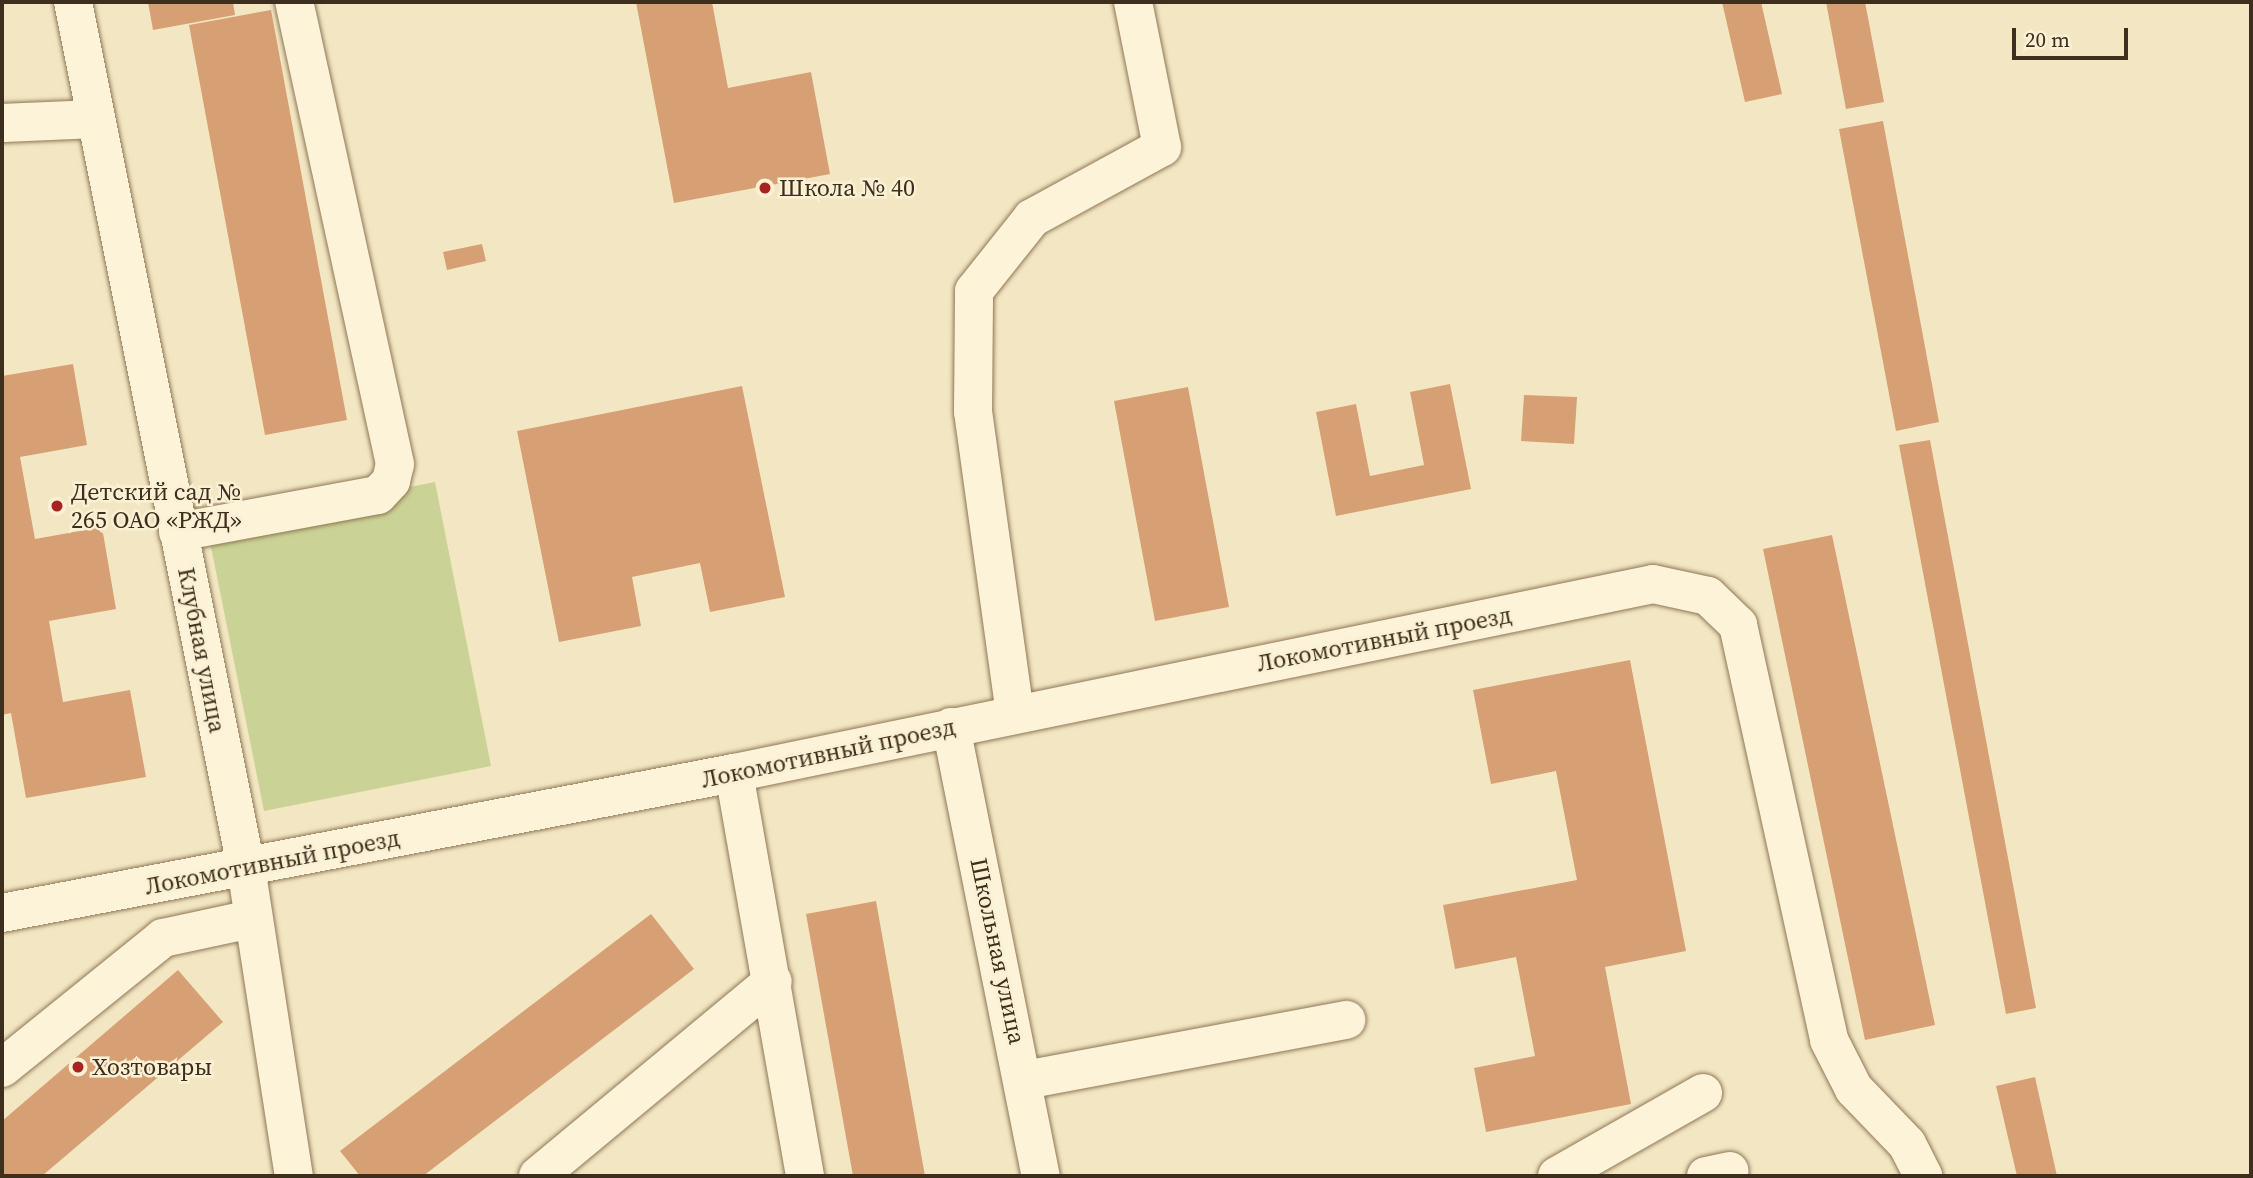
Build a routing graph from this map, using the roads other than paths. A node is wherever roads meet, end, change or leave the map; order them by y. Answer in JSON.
{"nodes":[{"id":1,"x":72,"y":2,"type":"edge"},
{"id":2,"x":294,"y":2,"type":"edge"},
{"id":3,"x":1133,"y":2,"type":"edge"},
{"id":4,"x":94,"y":118,"type":"junction"},
{"id":5,"x":2,"y":123,"type":"edge"},
{"id":6,"x":178,"y":532,"type":"junction"},
{"id":7,"x":1015,"y":714,"type":"junction"},
{"id":8,"x":951,"y":727,"type":"junction"},
{"id":9,"x":734,"y":773,"type":"junction"},
{"id":10,"x":246,"y":867,"type":"junction"},
{"id":11,"x":2,"y":913,"type":"edge"},
{"id":12,"x":252,"y":919,"type":"junction"},
{"id":13,"x":773,"y":981,"type":"junction"},
{"id":14,"x":1346,"y":1020,"type":"dead end"},
{"id":15,"x":2,"y":1069,"type":"edge"},
{"id":16,"x":1025,"y":1080,"type":"junction"},
{"id":17,"x":1703,"y":1093,"type":"dead end"},
{"id":18,"x":294,"y":1176,"type":"edge"},
{"id":19,"x":538,"y":1176,"type":"edge"},
{"id":20,"x":805,"y":1176,"type":"edge"},
{"id":21,"x":1041,"y":1176,"type":"edge"},
{"id":22,"x":1557,"y":1176,"type":"edge"},
{"id":23,"x":1923,"y":1176,"type":"edge"}],
"edges":[{"from":1,"to":4,"type":"street","name":"Клубная улица"},
{"from":2,"to":6,"type":"street"},
{"from":3,"to":7,"type":"street"},
{"from":4,"to":5,"type":"street"},
{"from":4,"to":6,"type":"street","name":"Клубная улица"},
{"from":6,"to":10,"type":"street","name":"Клубная улица"},
{"from":7,"to":8,"type":"street","name":"Локомотивный проезд"},
{"from":7,"to":23,"type":"street","name":"Локомотивный проезд"},
{"from":8,"to":9,"type":"street","name":"Локомотивный проезд"},
{"from":8,"to":16,"type":"street","name":"Школьная улица"},
{"from":9,"to":10,"type":"street","name":"Локомотивный проезд"},
{"from":9,"to":13,"type":"street"},
{"from":10,"to":11,"type":"street","name":"Локомотивный проезд"},
{"from":10,"to":12,"type":"street","name":"Клубная улица"},
{"from":12,"to":15,"type":"street"},
{"from":12,"to":18,"type":"street","name":"Клубная улица"},
{"from":13,"to":19,"type":"street"},
{"from":13,"to":20,"type":"street"},
{"from":14,"to":16,"type":"street"},
{"from":16,"to":21,"type":"street","name":"Школьная улица"},
{"from":17,"to":22,"type":"street"}]}
